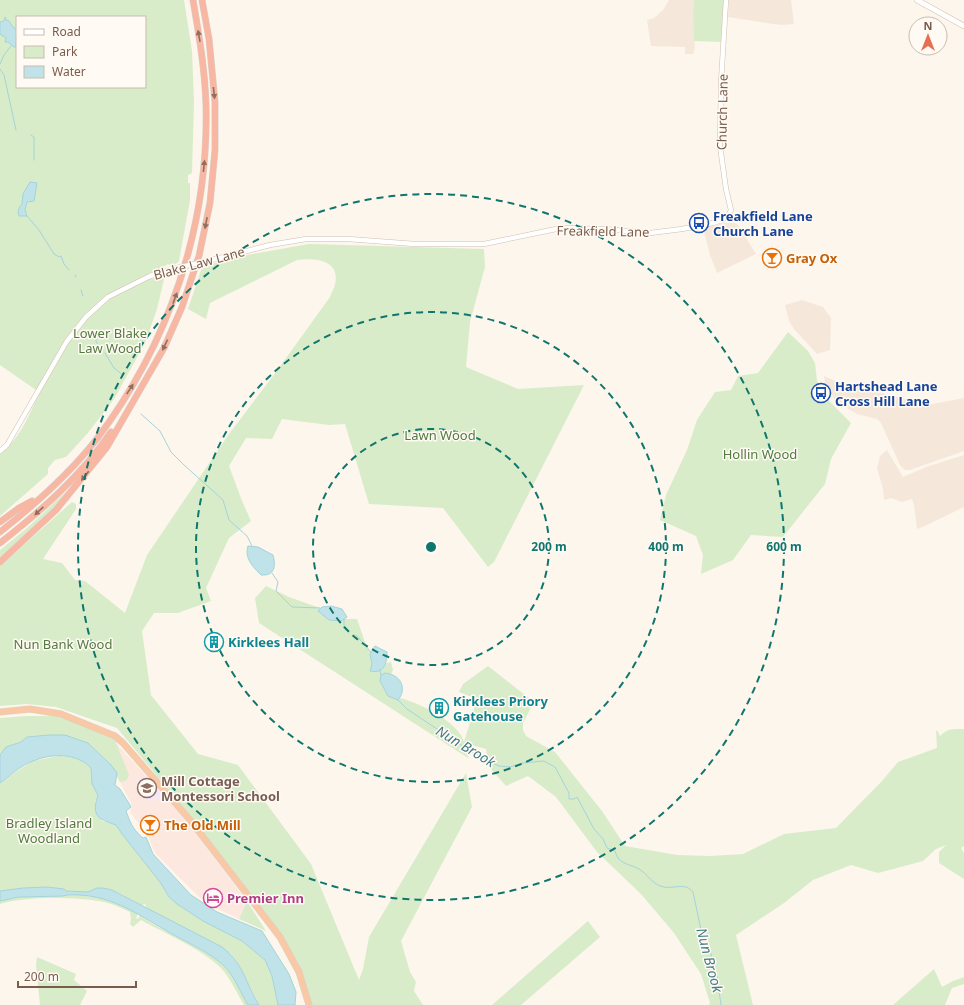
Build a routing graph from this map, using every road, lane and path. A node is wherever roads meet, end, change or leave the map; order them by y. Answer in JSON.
{"nodes":[{"id":1,"x":193,"y":0,"type":"edge"},
{"id":2,"x":202,"y":0,"type":"edge"},
{"id":3,"x":726,"y":0,"type":"edge"},
{"id":4,"x":917,"y":0,"type":"edge"},
{"id":5,"x":964,"y":26,"type":"edge"},
{"id":6,"x":722,"y":220,"type":"joint"},
{"id":7,"x":484,"y":244,"type":"joint"},
{"id":8,"x":136,"y":396,"type":"junction"},
{"id":9,"x":0,"y":452,"type":"edge"},
{"id":10,"x":40,"y":497,"type":"junction"},
{"id":11,"x":0,"y":522,"type":"edge"},
{"id":12,"x":0,"y":532,"type":"edge"},
{"id":13,"x":0,"y":543,"type":"edge"},
{"id":14,"x":0,"y":562,"type":"edge"},
{"id":15,"x":0,"y":712,"type":"edge"},
{"id":16,"x":309,"y":1005,"type":"edge"}],
"edges":[{"from":10,"to":1,"type":"highway","one_way":true},
{"from":2,"to":8,"type":"highway","one_way":true},
{"from":3,"to":6,"type":"street","name":"Church Lane"},
{"from":4,"to":5,"type":"main road"},
{"from":6,"to":7,"type":"street","name":"Freakfield Lane"},
{"from":7,"to":9,"type":"street","name":"Blake Law Lane","bridge":true},
{"from":8,"to":13,"type":"highway","one_way":true},
{"from":8,"to":14,"type":"highway","one_way":true},
{"from":10,"to":11,"type":"highway"},
{"from":10,"to":12,"type":"highway"},
{"from":15,"to":16,"type":"highway"}]}
